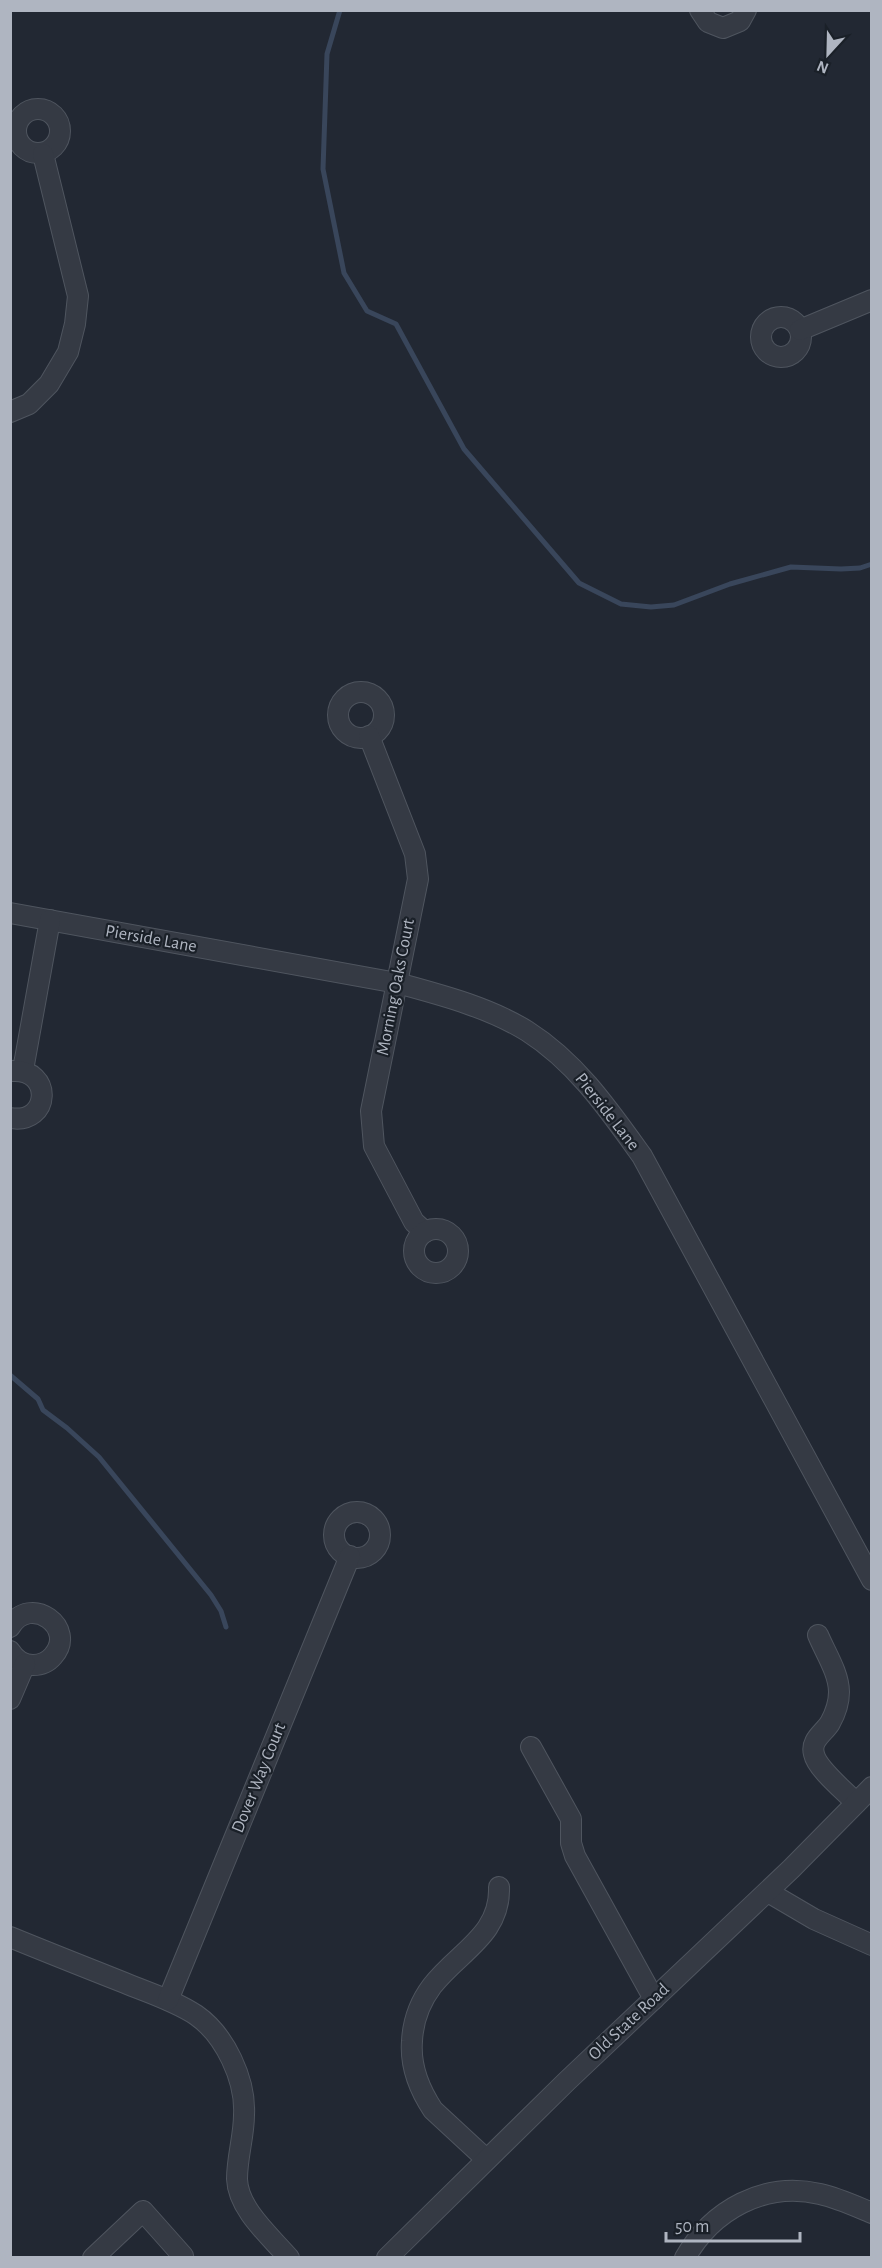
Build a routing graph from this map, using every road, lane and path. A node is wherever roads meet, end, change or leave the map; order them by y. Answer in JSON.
{"nodes":[{"id":1,"x":700,"y":10,"type":"edge"},
{"id":2,"x":746,"y":10,"type":"edge"},
{"id":3,"x":43,"y":154,"type":"dead end"},
{"id":4,"x":872,"y":300,"type":"edge"},
{"id":5,"x":800,"y":330,"type":"dead end"},
{"id":6,"x":10,"y":412,"type":"edge"},
{"id":7,"x":369,"y":736,"type":"dead end"},
{"id":8,"x":10,"y":913,"type":"edge"},
{"id":9,"x":50,"y":920,"type":"junction"},
{"id":10,"x":397,"y":983,"type":"junction"},
{"id":11,"x":17,"y":1070,"type":"edge"},
{"id":12,"x":10,"y":1118,"type":"edge"},
{"id":13,"x":425,"y":1232,"type":"dead end"},
{"id":14,"x":350,"y":1556,"type":"dead end"},
{"id":15,"x":872,"y":1580,"type":"edge"},
{"id":16,"x":10,"y":1627,"type":"edge"},
{"id":17,"x":818,"y":1635,"type":"dead end"},
{"id":18,"x":18,"y":1657,"type":"edge"},
{"id":19,"x":10,"y":1699,"type":"edge"},
{"id":20,"x":531,"y":1747,"type":"dead end"},
{"id":21,"x":872,"y":1787,"type":"edge"},
{"id":22,"x":856,"y":1803,"type":"junction"},
{"id":23,"x":499,"y":1887,"type":"dead end"},
{"id":24,"x":768,"y":1892,"type":"junction"},
{"id":25,"x":10,"y":1937,"type":"edge"},
{"id":26,"x":872,"y":1945,"type":"edge"},
{"id":27,"x":654,"y":1999,"type":"junction"},
{"id":28,"x":168,"y":2000,"type":"junction"},
{"id":29,"x":486,"y":2159,"type":"junction"},
{"id":30,"x":872,"y":2213,"type":"edge"},
{"id":31,"x":93,"y":2258,"type":"edge"},
{"id":32,"x":182,"y":2258,"type":"edge"},
{"id":33,"x":289,"y":2258,"type":"edge"},
{"id":34,"x":387,"y":2258,"type":"edge"},
{"id":35,"x":685,"y":2258,"type":"edge"}],
"edges":[{"from":1,"to":2,"type":"street"},
{"from":3,"to":6,"type":"street"},
{"from":4,"to":5,"type":"street"},
{"from":7,"to":10,"type":"street","name":"Morning Oaks Court"},
{"from":8,"to":9,"type":"street","name":"Pierside Lane"},
{"from":9,"to":10,"type":"street","name":"Pierside Lane"},
{"from":9,"to":11,"type":"street"},
{"from":10,"to":13,"type":"street","name":"Morning Oaks Court"},
{"from":10,"to":15,"type":"street","name":"Pierside Lane"},
{"from":11,"to":12,"type":"street"},
{"from":14,"to":28,"type":"street","name":"Dover Way Court"},
{"from":16,"to":18,"type":"street"},
{"from":17,"to":22,"type":"street"},
{"from":18,"to":19,"type":"street"},
{"from":20,"to":27,"type":"street"},
{"from":21,"to":22,"type":"street","name":"Old State Road"},
{"from":22,"to":24,"type":"street","name":"Old State Road"},
{"from":23,"to":29,"type":"street"},
{"from":24,"to":26,"type":"street"},
{"from":24,"to":27,"type":"street","name":"Old State Road"},
{"from":25,"to":28,"type":"street"},
{"from":27,"to":29,"type":"street","name":"Old State Road"},
{"from":28,"to":33,"type":"street"},
{"from":29,"to":34,"type":"street","name":"Old State Road"},
{"from":30,"to":35,"type":"street"},
{"from":31,"to":32,"type":"street"}]}
